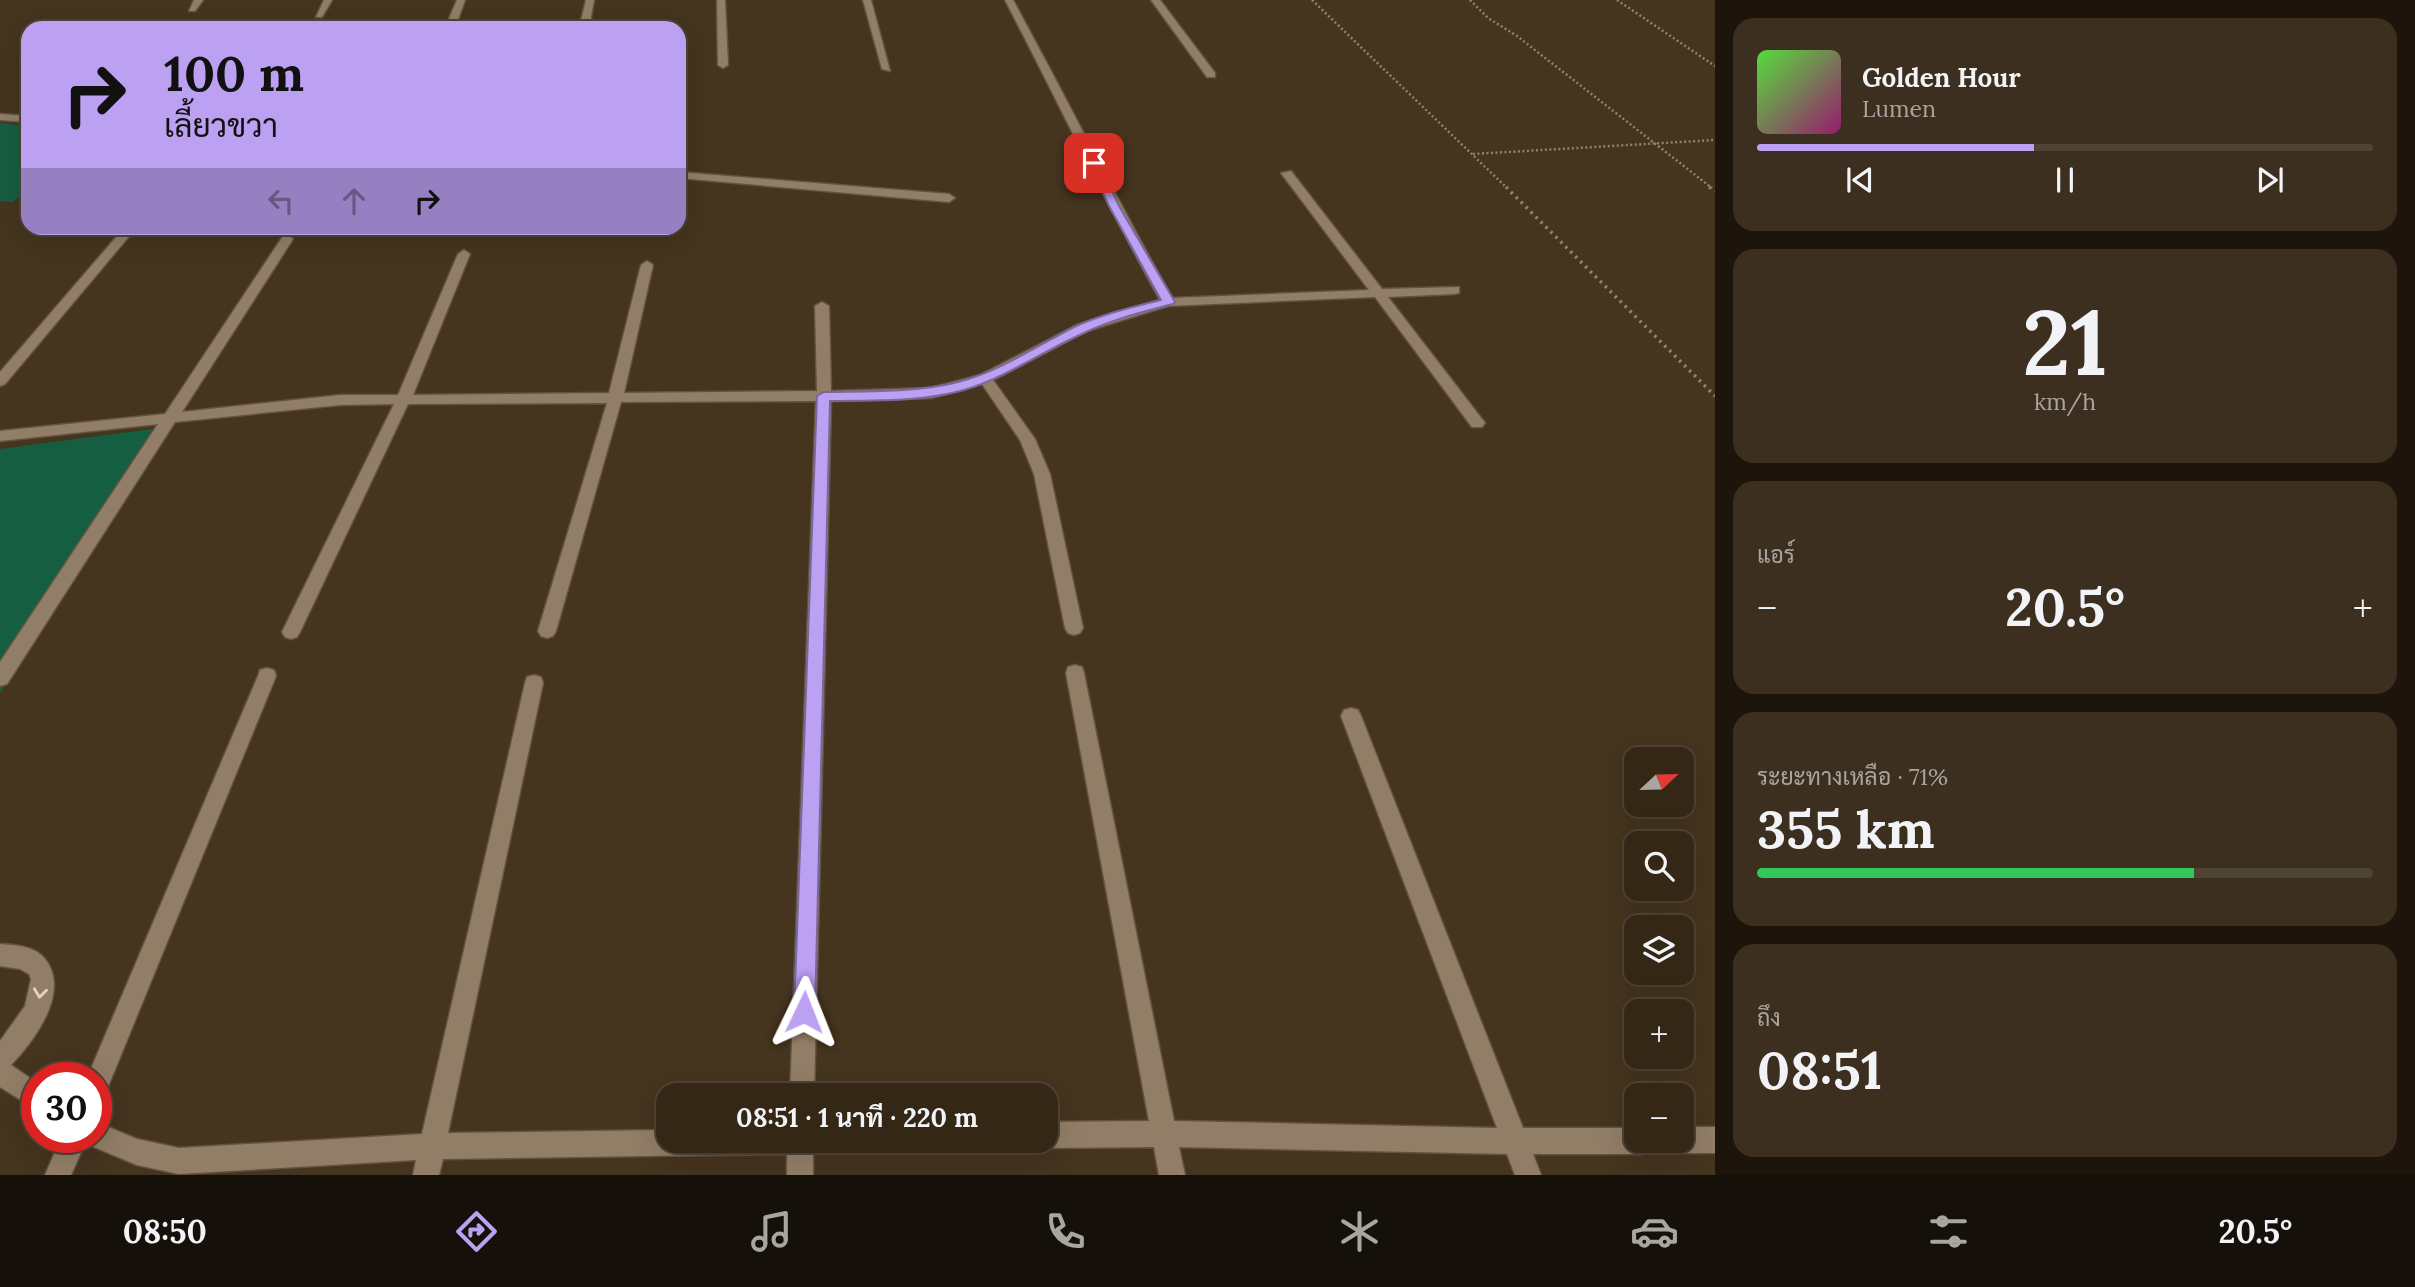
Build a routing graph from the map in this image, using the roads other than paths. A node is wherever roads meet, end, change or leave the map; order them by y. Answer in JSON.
{"nodes":[{"id":1,"x":200,"y":0,"type":"edge"},
{"id":2,"x":328,"y":0,"type":"edge"},
{"id":3,"x":461,"y":0,"type":"edge"},
{"id":4,"x":590,"y":0,"type":"edge"},
{"id":5,"x":721,"y":0,"type":"edge"},
{"id":6,"x":867,"y":0,"type":"edge"},
{"id":7,"x":1009,"y":0,"type":"edge"},
{"id":8,"x":1155,"y":0,"type":"edge"},
{"id":9,"x":192,"y":9,"type":"dead end"},
{"id":10,"x":319,"y":15,"type":"dead end"},
{"id":11,"x":453,"y":21,"type":"edge"},
{"id":12,"x":586,"y":21,"type":"edge"},
{"id":13,"x":723,"y":65,"type":"dead end"},
{"id":14,"x":887,"y":69,"type":"dead end"},
{"id":15,"x":1211,"y":75,"type":"dead end"},
{"id":16,"x":0,"y":117,"type":"edge"},
{"id":17,"x":21,"y":119,"type":"edge"},
{"id":18,"x":1287,"y":173,"type":"dead end"},
{"id":19,"x":686,"y":176,"type":"edge"},
{"id":20,"x":949,"y":198,"type":"dead end"},
{"id":21,"x":124,"y":235,"type":"edge"},
{"id":22,"x":287,"y":239,"type":"dead end"},
{"id":23,"x":464,"y":254,"type":"dead end"},
{"id":24,"x":647,"y":265,"type":"dead end"},
{"id":25,"x":1454,"y":290,"type":"dead end"},
{"id":26,"x":1378,"y":293,"type":"junction"},
{"id":27,"x":1168,"y":302,"type":"junction"},
{"id":28,"x":822,"y":306,"type":"dead end"},
{"id":29,"x":985,"y":377,"type":"junction"},
{"id":30,"x":0,"y":381,"type":"edge"},
{"id":31,"x":616,"y":396,"type":"junction"},
{"id":32,"x":824,"y":396,"type":"junction"},
{"id":33,"x":404,"y":398,"type":"junction"},
{"id":34,"x":174,"y":416,"type":"junction"},
{"id":35,"x":1477,"y":423,"type":"dead end"},
{"id":36,"x":0,"y":436,"type":"edge"},
{"id":37,"x":1074,"y":628,"type":"dead end"},
{"id":38,"x":547,"y":631,"type":"dead end"},
{"id":39,"x":291,"y":632,"type":"dead end"},
{"id":40,"x":1075,"y":673,"type":"dead end"},
{"id":41,"x":267,"y":676,"type":"dead end"},
{"id":42,"x":0,"y":678,"type":"edge"},
{"id":43,"x":534,"y":683,"type":"dead end"},
{"id":44,"x":1351,"y":716,"type":"dead end"},
{"id":45,"x":0,"y":955,"type":"edge"},
{"id":46,"x":0,"y":1058,"type":"edge"},
{"id":47,"x":106,"y":1062,"type":"edge"},
{"id":48,"x":0,"y":1072,"type":"edge"},
{"id":49,"x":802,"y":1083,"type":"edge"},
{"id":50,"x":21,"y":1087,"type":"edge"},
{"id":51,"x":1165,"y":1132,"type":"junction"},
{"id":52,"x":1058,"y":1135,"type":"edge"},
{"id":53,"x":1694,"y":1140,"type":"edge"},
{"id":54,"x":1715,"y":1140,"type":"edge"},
{"id":55,"x":1624,"y":1141,"type":"edge"},
{"id":56,"x":112,"y":1142,"type":"edge"},
{"id":57,"x":656,"y":1143,"type":"edge"},
{"id":58,"x":1516,"y":1143,"type":"junction"},
{"id":59,"x":432,"y":1146,"type":"junction"},
{"id":60,"x":68,"y":1153,"type":"edge"},
{"id":61,"x":800,"y":1153,"type":"edge"},
{"id":62,"x":58,"y":1175,"type":"edge"},
{"id":63,"x":426,"y":1175,"type":"edge"},
{"id":64,"x":800,"y":1175,"type":"edge"},
{"id":65,"x":1172,"y":1175,"type":"edge"},
{"id":66,"x":1528,"y":1175,"type":"edge"}],
"edges":[{"from":1,"to":9,"type":"street"},
{"from":2,"to":10,"type":"street"},
{"from":3,"to":11,"type":"street"},
{"from":4,"to":12,"type":"street"},
{"from":5,"to":13,"type":"street"},
{"from":6,"to":14,"type":"street"},
{"from":7,"to":27,"type":"street"},
{"from":8,"to":15,"type":"street"},
{"from":16,"to":17,"type":"street"},
{"from":18,"to":26,"type":"street"},
{"from":19,"to":20,"type":"street"},
{"from":21,"to":30,"type":"street"},
{"from":22,"to":34,"type":"street"},
{"from":23,"to":33,"type":"street"},
{"from":24,"to":31,"type":"street"},
{"from":25,"to":26,"type":"street"},
{"from":26,"to":27,"type":"street"},
{"from":26,"to":35,"type":"street"},
{"from":27,"to":29,"type":"street"},
{"from":28,"to":32,"type":"street"},
{"from":29,"to":32,"type":"street"},
{"from":29,"to":37,"type":"street"},
{"from":31,"to":32,"type":"street"},
{"from":31,"to":33,"type":"street"},
{"from":31,"to":38,"type":"street"},
{"from":32,"to":49,"type":"street"},
{"from":33,"to":34,"type":"street"},
{"from":33,"to":39,"type":"street"},
{"from":34,"to":36,"type":"street"},
{"from":34,"to":42,"type":"street"},
{"from":40,"to":51,"type":"street"},
{"from":41,"to":47,"type":"street"},
{"from":43,"to":59,"type":"street"},
{"from":44,"to":58,"type":"street"},
{"from":45,"to":46,"type":"street","one_way":true},
{"from":48,"to":50,"type":"street"},
{"from":51,"to":52,"type":"street"},
{"from":51,"to":58,"type":"street"},
{"from":51,"to":65,"type":"street"},
{"from":53,"to":54,"type":"street"},
{"from":55,"to":58,"type":"street"},
{"from":56,"to":59,"type":"street"},
{"from":57,"to":59,"type":"street"},
{"from":58,"to":66,"type":"street"},
{"from":59,"to":63,"type":"street"},
{"from":60,"to":62,"type":"street"},
{"from":61,"to":64,"type":"street"}]}
